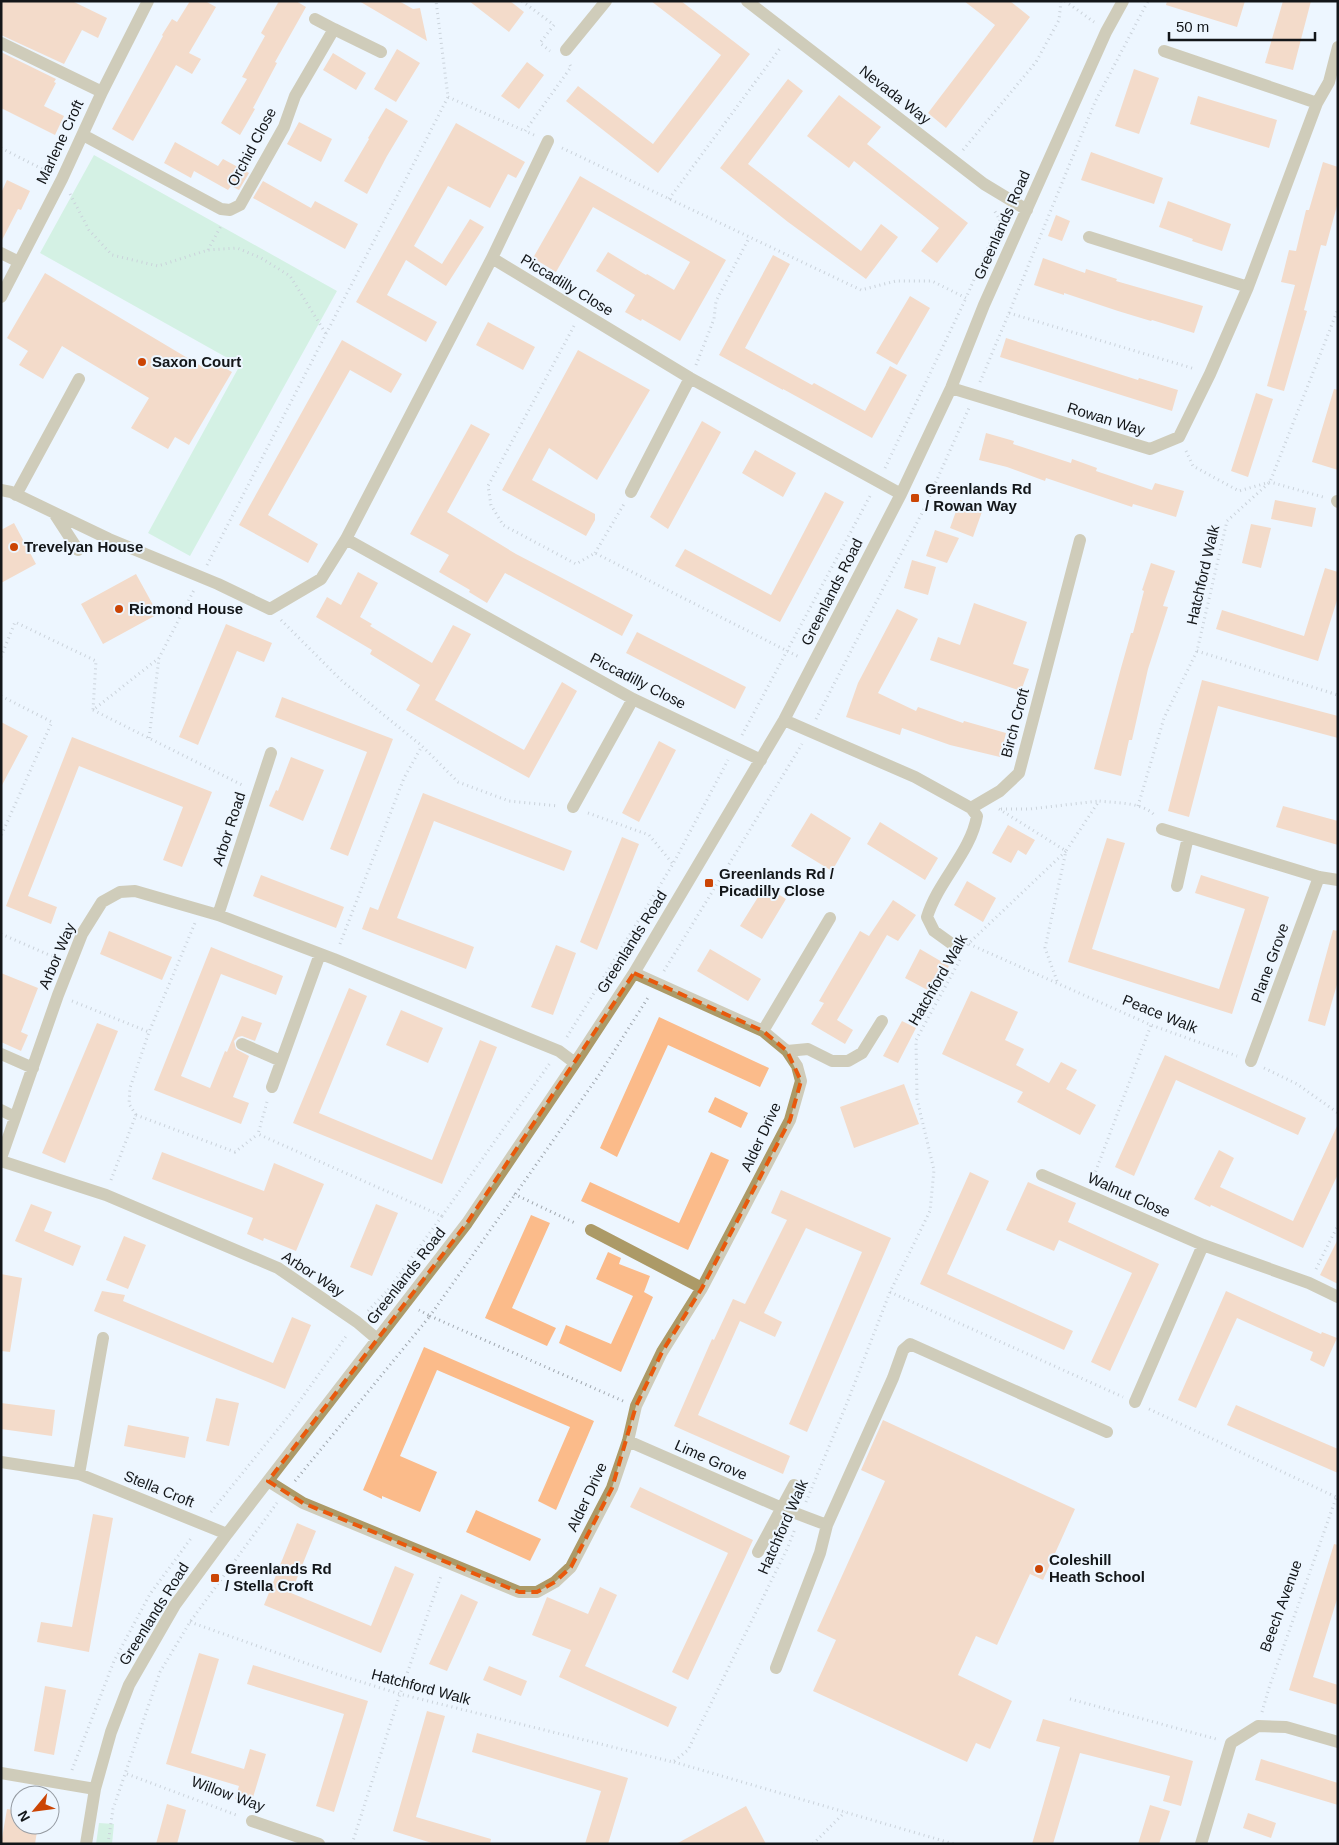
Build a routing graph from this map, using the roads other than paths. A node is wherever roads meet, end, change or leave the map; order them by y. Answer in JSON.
{"nodes":[{"id":1,"x":148,"y":1,"type":"edge"},
{"id":2,"x":606,"y":1,"type":"edge"},
{"id":3,"x":747,"y":1,"type":"edge"},
{"id":4,"x":1123,"y":1,"type":"edge"},
{"id":5,"x":315,"y":19,"type":"dead end"},
{"id":6,"x":334,"y":29,"type":"junction"},
{"id":7,"x":1,"y":43,"type":"edge"},
{"id":8,"x":1338,"y":47,"type":"edge"},
{"id":9,"x":1164,"y":51,"type":"dead end"},
{"id":10,"x":381,"y":52,"type":"dead end"},
{"id":11,"x":562,"y":55,"type":"road end"},
{"id":12,"x":1333,"y":84,"type":"edge"},
{"id":13,"x":102,"y":92,"type":"junction"},
{"id":14,"x":1317,"y":103,"type":"junction"},
{"id":15,"x":82,"y":135,"type":"junction"},
{"id":16,"x":548,"y":141,"type":"road end"},
{"id":17,"x":1027,"y":210,"type":"junction"},
{"id":18,"x":1089,"y":237,"type":"dead end"},
{"id":19,"x":1,"y":253,"type":"edge"},
{"id":20,"x":492,"y":258,"type":"junction"},
{"id":21,"x":19,"y":262,"type":"junction"},
{"id":22,"x":1248,"y":288,"type":"junction"},
{"id":23,"x":1,"y":297,"type":"edge"},
{"id":24,"x":690,"y":378,"type":"junction"},
{"id":25,"x":79,"y":379,"type":"dead end"},
{"id":26,"x":951,"y":388,"type":"junction"},
{"id":27,"x":1,"y":490,"type":"edge"},
{"id":28,"x":631,"y":492,"type":"road end"},
{"id":29,"x":901,"y":494,"type":"junction"},
{"id":30,"x":16,"y":495,"type":"junction"},
{"id":31,"x":54,"y":513,"type":"junction"},
{"id":32,"x":346,"y":539,"type":"junction"},
{"id":33,"x":1080,"y":540,"type":"dead end"},
{"id":34,"x":78,"y":550,"type":"dead end"},
{"id":35,"x":633,"y":699,"type":"junction"},
{"id":36,"x":784,"y":720,"type":"junction"},
{"id":37,"x":271,"y":753,"type":"dead end"},
{"id":38,"x":761,"y":760,"type":"junction"},
{"id":39,"x":573,"y":807,"type":"road end"},
{"id":40,"x":972,"y":808,"type":"junction"},
{"id":41,"x":1162,"y":830,"type":"road end"},
{"id":42,"x":1188,"y":837,"type":"junction"},
{"id":43,"x":1319,"y":877,"type":"junction"},
{"id":44,"x":1338,"y":880,"type":"edge"},
{"id":45,"x":1177,"y":886,"type":"dead end"},
{"id":46,"x":218,"y":915,"type":"junction"},
{"id":47,"x":830,"y":918,"type":"dead end"},
{"id":48,"x":952,"y":944,"type":"dead end"},
{"id":49,"x":320,"y":954,"type":"junction"},
{"id":50,"x":634,"y":973,"type":"junction"},
{"id":51,"x":882,"y":1021,"type":"dead end"},
{"id":52,"x":763,"y":1031,"type":"junction"},
{"id":53,"x":242,"y":1044,"type":"dead end"},
{"id":54,"x":787,"y":1051,"type":"junction"},
{"id":55,"x":1,"y":1054,"type":"edge"},
{"id":56,"x":281,"y":1061,"type":"junction"},
{"id":57,"x":1251,"y":1062,"type":"road end"},
{"id":58,"x":575,"y":1063,"type":"junction"},
{"id":59,"x":33,"y":1068,"type":"junction"},
{"id":60,"x":272,"y":1087,"type":"road end"},
{"id":61,"x":1,"y":1110,"type":"edge"},
{"id":62,"x":15,"y":1117,"type":"junction"},
{"id":63,"x":1,"y":1159,"type":"edge"},
{"id":64,"x":1042,"y":1175,"type":"dead end"},
{"id":65,"x":591,"y":1230,"type":"road end"},
{"id":66,"x":1204,"y":1245,"type":"junction"},
{"id":67,"x":702,"y":1288,"type":"junction"},
{"id":68,"x":1338,"y":1297,"type":"edge"},
{"id":69,"x":104,"y":1338,"type":"dead end"},
{"id":70,"x":377,"y":1339,"type":"junction"},
{"id":71,"x":1135,"y":1402,"type":"road end"},
{"id":72,"x":1107,"y":1432,"type":"dead end"},
{"id":73,"x":628,"y":1441,"type":"junction"},
{"id":74,"x":1,"y":1462,"type":"edge"},
{"id":75,"x":79,"y":1474,"type":"junction"},
{"id":76,"x":268,"y":1481,"type":"junction"},
{"id":77,"x":794,"y":1485,"type":"dead end"},
{"id":78,"x":782,"y":1508,"type":"junction"},
{"id":79,"x":827,"y":1525,"type":"junction"},
{"id":80,"x":227,"y":1534,"type":"junction"},
{"id":81,"x":758,"y":1552,"type":"dead end"},
{"id":82,"x":776,"y":1668,"type":"dead end"},
{"id":83,"x":1338,"y":1742,"type":"edge"},
{"id":84,"x":1,"y":1773,"type":"edge"},
{"id":85,"x":95,"y":1789,"type":"junction"},
{"id":86,"x":252,"y":1821,"type":"road end"},
{"id":87,"x":86,"y":1844,"type":"edge"},
{"id":88,"x":319,"y":1844,"type":"edge"},
{"id":89,"x":1201,"y":1844,"type":"edge"}],
"edges":[{"from":1,"to":13,"type":"street","name":"Marlene Croft"},
{"from":2,"to":11,"type":"street"},
{"from":3,"to":17,"type":"street","name":"Nevada Way"},
{"from":4,"to":17,"type":"street","name":"Greenlands Road"},
{"from":5,"to":6,"type":"street"},
{"from":6,"to":10,"type":"street"},
{"from":6,"to":15,"type":"street","name":"Orchid Close"},
{"from":7,"to":13,"type":"street"},
{"from":8,"to":12,"type":"street"},
{"from":9,"to":14,"type":"street"},
{"from":12,"to":14,"type":"street"},
{"from":13,"to":15,"type":"street","name":"Marlene Croft"},
{"from":14,"to":22,"type":"street"},
{"from":15,"to":21,"type":"street","name":"Marlene Croft"},
{"from":16,"to":20,"type":"street"},
{"from":17,"to":26,"type":"street","name":"Greenlands Road"},
{"from":18,"to":22,"type":"street"},
{"from":19,"to":21,"type":"street"},
{"from":20,"to":24,"type":"street","name":"Piccadilly Close"},
{"from":20,"to":32,"type":"street"},
{"from":21,"to":23,"type":"street","name":"Marlene Croft"},
{"from":22,"to":26,"type":"street","name":"Rowan Way"},
{"from":24,"to":28,"type":"street"},
{"from":24,"to":29,"type":"street","name":"Piccadilly Close"},
{"from":25,"to":30,"type":"street"},
{"from":26,"to":29,"type":"street","name":"Greenlands Road"},
{"from":27,"to":30,"type":"street"},
{"from":29,"to":36,"type":"street","name":"Greenlands Road"},
{"from":30,"to":31,"type":"street"},
{"from":31,"to":32,"type":"street"},
{"from":31,"to":34,"type":"street"},
{"from":32,"to":35,"type":"street","name":"Piccadilly Close"},
{"from":33,"to":40,"type":"street","name":"Birch Croft"},
{"from":35,"to":38,"type":"street","name":"Piccadilly Close"},
{"from":35,"to":39,"type":"street"},
{"from":36,"to":38,"type":"street","name":"Greenlands Road"},
{"from":36,"to":40,"type":"street"},
{"from":37,"to":46,"type":"street","name":"Arbor Road"},
{"from":38,"to":50,"type":"street","name":"Greenlands Road"},
{"from":40,"to":48,"type":"street"},
{"from":41,"to":42,"type":"street"},
{"from":42,"to":43,"type":"street"},
{"from":42,"to":45,"type":"street"},
{"from":43,"to":44,"type":"street"},
{"from":43,"to":57,"type":"street","name":"Plane Grove"},
{"from":46,"to":49,"type":"street","name":"Arbor Way"},
{"from":46,"to":59,"type":"street","name":"Arbor Way"},
{"from":47,"to":52,"type":"street"},
{"from":49,"to":56,"type":"street"},
{"from":49,"to":58,"type":"street","name":"Arbor Way"},
{"from":50,"to":52,"type":"street","name":"Alder Drive"},
{"from":50,"to":58,"type":"street","name":"Greenlands Road"},
{"from":51,"to":54,"type":"street"},
{"from":52,"to":54,"type":"street","name":"Alder Drive"},
{"from":53,"to":56,"type":"street"},
{"from":54,"to":67,"type":"street","name":"Alder Drive"},
{"from":55,"to":59,"type":"street"},
{"from":56,"to":60,"type":"street"},
{"from":58,"to":70,"type":"street","name":"Greenlands Road"},
{"from":59,"to":62,"type":"street","name":"Arbor Way"},
{"from":61,"to":62,"type":"street"},
{"from":62,"to":63,"type":"street","name":"Arbor Way"},
{"from":63,"to":70,"type":"street","name":"Arbor Way"},
{"from":64,"to":66,"type":"street","name":"Walnut Close"},
{"from":65,"to":67,"type":"street"},
{"from":66,"to":68,"type":"street","name":"Walnut Close"},
{"from":66,"to":71,"type":"street"},
{"from":67,"to":73,"type":"street","name":"Alder Drive"},
{"from":69,"to":75,"type":"street"},
{"from":70,"to":76,"type":"street","name":"Greenlands Road"},
{"from":72,"to":79,"type":"street"},
{"from":73,"to":76,"type":"street","name":"Alder Drive"},
{"from":73,"to":78,"type":"street","name":"Lime Grove"},
{"from":74,"to":75,"type":"street","name":"Stella Croft"},
{"from":75,"to":80,"type":"street","name":"Stella Croft"},
{"from":76,"to":80,"type":"street","name":"Greenlands Road"},
{"from":77,"to":78,"type":"street"},
{"from":78,"to":79,"type":"street","name":"Lime Grove"},
{"from":78,"to":81,"type":"street"},
{"from":79,"to":82,"type":"street"},
{"from":80,"to":85,"type":"street","name":"Greenlands Road"},
{"from":83,"to":89,"type":"street"},
{"from":84,"to":85,"type":"street"},
{"from":85,"to":87,"type":"street","name":"Greenlands Road"},
{"from":86,"to":88,"type":"street","name":"Willow Way"}]}
